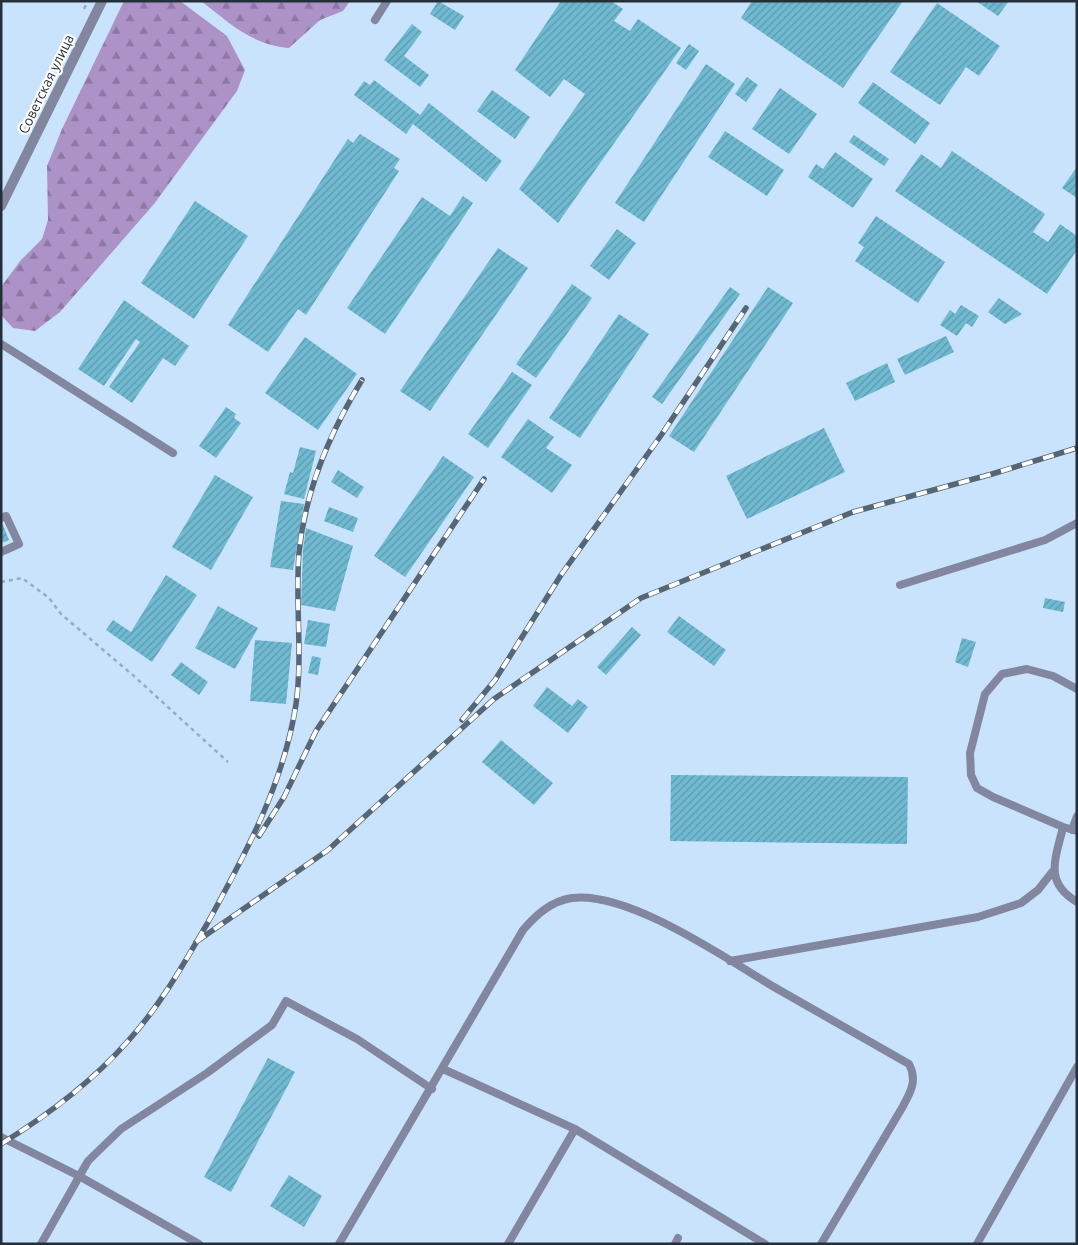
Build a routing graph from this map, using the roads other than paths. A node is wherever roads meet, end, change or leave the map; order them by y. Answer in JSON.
{"nodes":[{"id":1,"x":102,"y":1,"type":"edge"},
{"id":2,"x":387,"y":1,"type":"edge"},
{"id":3,"x":375,"y":20,"type":"dead end"},
{"id":4,"x":1,"y":206,"type":"edge"},
{"id":5,"x":1,"y":344,"type":"edge"},
{"id":6,"x":173,"y":453,"type":"dead end"},
{"id":7,"x":1,"y":518,"type":"edge"},
{"id":8,"x":1077,"y":523,"type":"edge"},
{"id":9,"x":1,"y":552,"type":"edge"},
{"id":10,"x":900,"y":585,"type":"dead end"},
{"id":11,"x":1077,"y":689,"type":"edge"},
{"id":12,"x":1077,"y":816,"type":"edge"},
{"id":13,"x":1063,"y":828,"type":"junction"},
{"id":14,"x":1074,"y":830,"type":"edge"},
{"id":15,"x":1053,"y":871,"type":"junction"},
{"id":16,"x":1077,"y":902,"type":"edge"},
{"id":17,"x":730,"y":961,"type":"junction"},
{"id":18,"x":1077,"y":1067,"type":"edge"},
{"id":19,"x":443,"y":1069,"type":"junction"},
{"id":20,"x":432,"y":1089,"type":"junction"},
{"id":21,"x":575,"y":1129,"type":"junction"},
{"id":22,"x":1,"y":1137,"type":"edge"},
{"id":23,"x":79,"y":1176,"type":"junction"},
{"id":24,"x":195,"y":1243,"type":"edge"},
{"id":25,"x":41,"y":1244,"type":"edge"},
{"id":26,"x":339,"y":1244,"type":"edge"},
{"id":27,"x":508,"y":1244,"type":"edge"},
{"id":28,"x":765,"y":1244,"type":"edge"},
{"id":29,"x":821,"y":1244,"type":"edge"},
{"id":30,"x":977,"y":1244,"type":"edge"}],
"edges":[{"from":1,"to":4,"type":"street","name":"Советская улица"},
{"from":2,"to":3,"type":"lane"},
{"from":5,"to":6,"type":"lane"},
{"from":7,"to":9,"type":"lane"},
{"from":8,"to":10,"type":"lane"},
{"from":11,"to":13,"type":"lane"},
{"from":12,"to":14,"type":"lane"},
{"from":13,"to":14,"type":"lane"},
{"from":13,"to":15,"type":"lane"},
{"from":15,"to":16,"type":"lane"},
{"from":15,"to":17,"type":"lane"},
{"from":17,"to":19,"type":"lane"},
{"from":17,"to":29,"type":"lane"},
{"from":18,"to":30,"type":"lane"},
{"from":19,"to":20,"type":"lane"},
{"from":19,"to":21,"type":"lane"},
{"from":20,"to":23,"type":"lane"},
{"from":20,"to":26,"type":"lane"},
{"from":21,"to":27,"type":"lane"},
{"from":21,"to":28,"type":"lane"},
{"from":22,"to":23,"type":"lane"},
{"from":23,"to":24,"type":"lane"},
{"from":23,"to":25,"type":"lane"}]}
